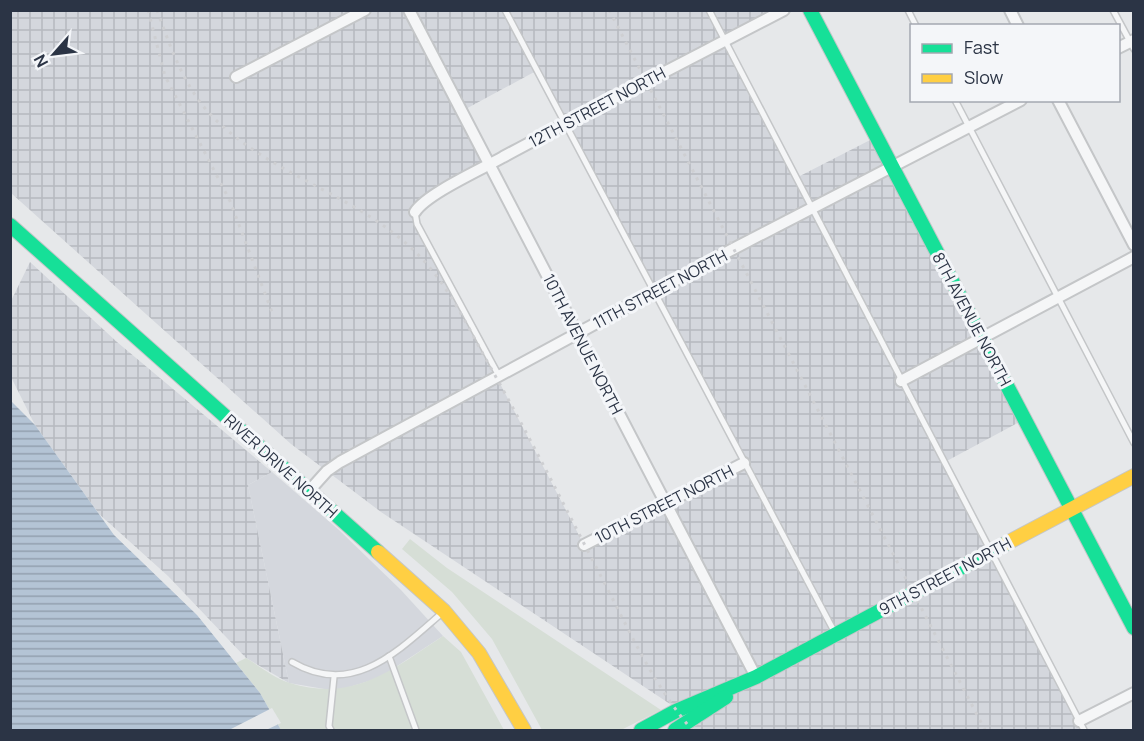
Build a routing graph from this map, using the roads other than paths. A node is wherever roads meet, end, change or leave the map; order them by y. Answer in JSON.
{"nodes":[{"id":1,"x":365,"y":10,"type":"edge"},
{"id":2,"x":409,"y":10,"type":"edge"},
{"id":3,"x":505,"y":10,"type":"edge"},
{"id":4,"x":709,"y":10,"type":"edge"},
{"id":5,"x":784,"y":10,"type":"edge"},
{"id":6,"x":810,"y":10,"type":"edge"},
{"id":7,"x":908,"y":10,"type":"edge"},
{"id":8,"x":1010,"y":10,"type":"edge"},
{"id":9,"x":1113,"y":10,"type":"edge"},
{"id":10,"x":915,"y":24,"type":"edge"},
{"id":11,"x":1017,"y":24,"type":"edge"},
{"id":12,"x":725,"y":41,"type":"junction"},
{"id":13,"x":1132,"y":44,"type":"edge"},
{"id":14,"x":236,"y":77,"type":"dead end"},
{"id":15,"x":956,"y":102,"type":"edge"},
{"id":16,"x":1017,"y":102,"type":"edge"},
{"id":17,"x":1059,"y":102,"type":"edge"},
{"id":18,"x":564,"y":125,"type":"junction"},
{"id":19,"x":969,"y":127,"type":"junction"},
{"id":20,"x":489,"y":165,"type":"junction"},
{"id":21,"x":892,"y":168,"type":"junction"},
{"id":22,"x":812,"y":209,"type":"junction"},
{"id":23,"x":415,"y":212,"type":"joint"},
{"id":24,"x":10,"y":225,"type":"edge"},
{"id":25,"x":1134,"y":245,"type":"edge"},
{"id":26,"x":1134,"y":257,"type":"edge"},
{"id":27,"x":653,"y":292,"type":"junction"},
{"id":28,"x":1058,"y":297,"type":"junction"},
{"id":29,"x":577,"y":333,"type":"junction"},
{"id":30,"x":982,"y":338,"type":"junction"},
{"id":31,"x":500,"y":376,"type":"junction"},
{"id":32,"x":901,"y":381,"type":"junction"},
{"id":33,"x":1134,"y":443,"type":"edge"},
{"id":34,"x":744,"y":463,"type":"junction"},
{"id":35,"x":1134,"y":476,"type":"edge"},
{"id":36,"x":309,"y":491,"type":"junction"},
{"id":37,"x":666,"y":505,"type":"junction"},
{"id":38,"x":1072,"y":508,"type":"junction"},
{"id":39,"x":584,"y":545,"type":"dead end"},
{"id":40,"x":990,"y":552,"type":"junction"},
{"id":41,"x":444,"y":611,"type":"junction"},
{"id":42,"x":1134,"y":628,"type":"edge"},
{"id":43,"x":835,"y":635,"type":"junction"},
{"id":44,"x":389,"y":656,"type":"junction"},
{"id":45,"x":292,"y":662,"type":"dead end"},
{"id":46,"x":334,"y":677,"type":"junction"},
{"id":47,"x":756,"y":677,"type":"junction"},
{"id":48,"x":1134,"y":693,"type":"edge"},
{"id":49,"x":1082,"y":726,"type":"edge"},
{"id":50,"x":331,"y":730,"type":"edge"},
{"id":51,"x":416,"y":730,"type":"edge"},
{"id":52,"x":524,"y":730,"type":"edge"},
{"id":53,"x":641,"y":730,"type":"edge"},
{"id":54,"x":675,"y":730,"type":"edge"}],
"edges":[{"from":1,"to":14,"type":"street"},
{"from":2,"to":20,"type":"street","name":"10TH AVENUE NORTH"},
{"from":3,"to":18,"type":"lane"},
{"from":4,"to":12,"type":"lane"},
{"from":5,"to":12,"type":"street","name":"12TH STREET NORTH"},
{"from":6,"to":21,"type":"main road","name":"8TH AVENUE NORTH"},
{"from":7,"to":10,"type":"lane"},
{"from":8,"to":11,"type":"street"},
{"from":9,"to":13,"type":"lane"},
{"from":12,"to":18,"type":"street","name":"12TH STREET NORTH"},
{"from":12,"to":22,"type":"lane"},
{"from":15,"to":19,"type":"lane"},
{"from":16,"to":19,"type":"street","name":"11TH STREET NORTH"},
{"from":17,"to":25,"type":"street"},
{"from":18,"to":20,"type":"street","name":"12TH STREET NORTH"},
{"from":18,"to":27,"type":"lane"},
{"from":19,"to":21,"type":"street","name":"11TH STREET NORTH"},
{"from":19,"to":28,"type":"lane"},
{"from":20,"to":23,"type":"street","name":"12TH STREET NORTH"},
{"from":20,"to":29,"type":"street","name":"10TH AVENUE NORTH"},
{"from":21,"to":22,"type":"street","name":"11TH STREET NORTH"},
{"from":21,"to":30,"type":"main road","name":"8TH AVENUE NORTH"},
{"from":22,"to":27,"type":"street","name":"11TH STREET NORTH"},
{"from":22,"to":32,"type":"lane"},
{"from":23,"to":31,"type":"lane"},
{"from":24,"to":36,"type":"main road","name":"RIVER DRIVE NORTH"},
{"from":26,"to":28,"type":"street"},
{"from":27,"to":29,"type":"street","name":"11TH STREET NORTH"},
{"from":27,"to":34,"type":"lane"},
{"from":28,"to":30,"type":"street"},
{"from":28,"to":33,"type":"lane"},
{"from":29,"to":31,"type":"street","name":"11TH STREET NORTH"},
{"from":29,"to":37,"type":"street","name":"10TH AVENUE NORTH"},
{"from":30,"to":32,"type":"street"},
{"from":30,"to":38,"type":"main road","name":"8TH AVENUE NORTH"},
{"from":31,"to":36,"type":"street","name":"11TH STREET NORTH"},
{"from":32,"to":40,"type":"lane"},
{"from":34,"to":37,"type":"street","name":"10TH STREET NORTH"},
{"from":34,"to":43,"type":"lane"},
{"from":35,"to":38,"type":"main road","name":"9TH STREET NORTH"},
{"from":36,"to":41,"type":"main road","name":"RIVER DRIVE NORTH"},
{"from":37,"to":39,"type":"street","name":"10TH STREET NORTH"},
{"from":37,"to":47,"type":"street","name":"10TH AVENUE NORTH"},
{"from":38,"to":40,"type":"main road","name":"9TH STREET NORTH"},
{"from":38,"to":42,"type":"main road","name":"8TH AVENUE NORTH"},
{"from":40,"to":43,"type":"main road","name":"9TH STREET NORTH"},
{"from":40,"to":49,"type":"lane"},
{"from":41,"to":44,"type":"lane"},
{"from":41,"to":52,"type":"main road","name":"RIVER DRIVE NORTH"},
{"from":43,"to":47,"type":"main road","name":"9TH STREET NORTH"},
{"from":44,"to":46,"type":"lane"},
{"from":44,"to":51,"type":"lane"},
{"from":45,"to":46,"type":"lane"},
{"from":46,"to":50,"type":"lane"},
{"from":47,"to":53,"type":"main road","name":"9TH STREET NORTH"},
{"from":47,"to":54,"type":"main road","name":"9TH STREET NORTH"},
{"from":48,"to":49,"type":"street"}]}
